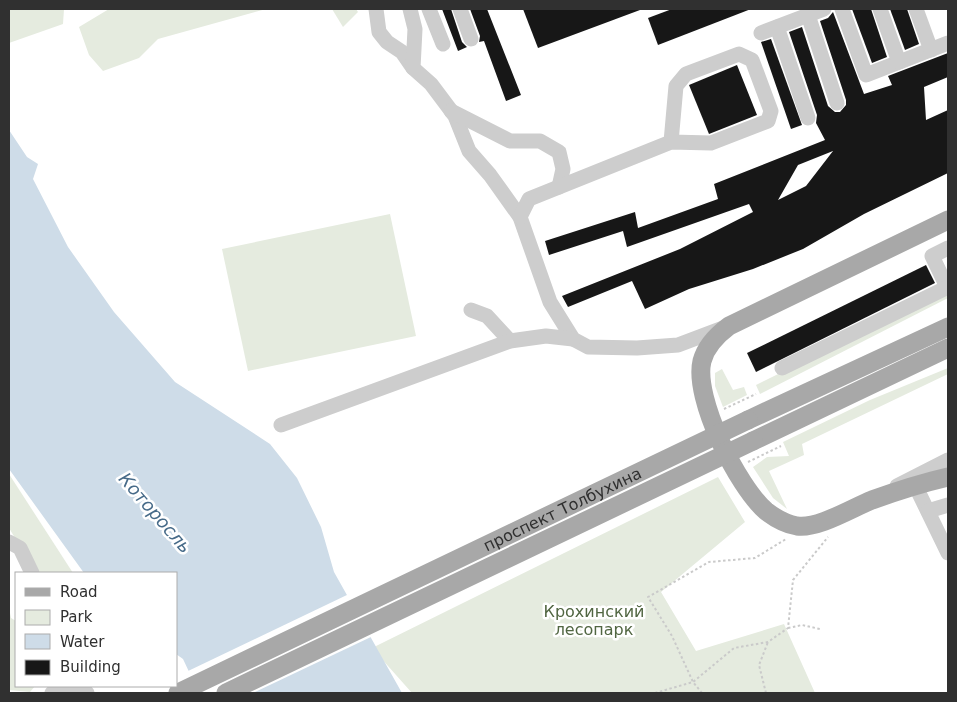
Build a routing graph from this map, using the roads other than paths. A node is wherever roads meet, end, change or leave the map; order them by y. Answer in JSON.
{"nodes":[{"id":1,"x":376,"y":9,"type":"edge"},
{"id":2,"x":410,"y":9,"type":"edge"},
{"id":3,"x":429,"y":9,"type":"edge"},
{"id":4,"x":460,"y":9,"type":"edge"},
{"id":5,"x":824,"y":9,"type":"edge"},
{"id":6,"x":842,"y":9,"type":"edge"},
{"id":7,"x":880,"y":9,"type":"edge"},
{"id":8,"x":916,"y":9,"type":"edge"},
{"id":9,"x":808,"y":15,"type":"junction"},
{"id":10,"x":777,"y":27,"type":"junction"},
{"id":11,"x":761,"y":33,"type":"dead end"},
{"id":12,"x":471,"y":38,"type":"dead end"},
{"id":13,"x":948,"y":43,"type":"edge"},
{"id":14,"x":443,"y":44,"type":"dead end"},
{"id":15,"x":931,"y":50,"type":"junction"},
{"id":16,"x":899,"y":62,"type":"junction"},
{"id":17,"x":413,"y":68,"type":"junction"},
{"id":18,"x":837,"y":103,"type":"dead end"},
{"id":19,"x":451,"y":111,"type":"junction"},
{"id":20,"x":808,"y":118,"type":"dead end"},
{"id":21,"x":671,"y":142,"type":"junction"},
{"id":22,"x":559,"y":187,"type":"junction"},
{"id":23,"x":520,"y":217,"type":"junction"},
{"id":24,"x":948,"y":220,"type":"edge"},
{"id":25,"x":948,"y":248,"type":"edge"},
{"id":26,"x":948,"y":287,"type":"edge"},
{"id":27,"x":471,"y":310,"type":"dead end"},
{"id":28,"x":729,"y":326,"type":"junction"},
{"id":29,"x":948,"y":326,"type":"edge"},
{"id":30,"x":573,"y":338,"type":"junction"},
{"id":31,"x":510,"y":341,"type":"junction"},
{"id":32,"x":948,"y":348,"type":"edge"},
{"id":33,"x":782,"y":368,"type":"dead end"},
{"id":34,"x":281,"y":425,"type":"dead end"},
{"id":35,"x":948,"y":460,"type":"edge"},
{"id":36,"x":948,"y":477,"type":"edge"},
{"id":37,"x":916,"y":485,"type":"junction"},
{"id":38,"x":870,"y":501,"type":"junction"},
{"id":39,"x":948,"y":505,"type":"edge"},
{"id":40,"x":928,"y":511,"type":"junction"},
{"id":41,"x":9,"y":542,"type":"edge"},
{"id":42,"x":948,"y":553,"type":"edge"},
{"id":43,"x":32,"y":572,"type":"edge"},
{"id":44,"x":52,"y":693,"type":"edge"},
{"id":45,"x":88,"y":693,"type":"edge"},
{"id":46,"x":178,"y":693,"type":"edge"},
{"id":47,"x":226,"y":693,"type":"edge"}],
"edges":[{"from":1,"to":17,"type":"street"},
{"from":2,"to":17,"type":"street"},
{"from":3,"to":14,"type":"street"},
{"from":4,"to":12,"type":"street"},
{"from":5,"to":9,"type":"street"},
{"from":6,"to":16,"type":"street"},
{"from":7,"to":16,"type":"street"},
{"from":8,"to":15,"type":"street"},
{"from":9,"to":10,"type":"street"},
{"from":9,"to":18,"type":"street"},
{"from":10,"to":11,"type":"street"},
{"from":10,"to":20,"type":"street"},
{"from":13,"to":15,"type":"street"},
{"from":15,"to":16,"type":"street"},
{"from":17,"to":19,"type":"street"},
{"from":19,"to":22,"type":"street"},
{"from":19,"to":23,"type":"street"},
{"from":21,"to":21,"type":"street"},
{"from":21,"to":22,"type":"street"},
{"from":22,"to":23,"type":"street"},
{"from":23,"to":30,"type":"street"},
{"from":24,"to":28,"type":"main road"},
{"from":25,"to":26,"type":"street"},
{"from":26,"to":33,"type":"street"},
{"from":27,"to":31,"type":"street"},
{"from":28,"to":30,"type":"street"},
{"from":28,"to":38,"type":"main road"},
{"from":29,"to":46,"type":"main road","name":"проспект Толбухина","bridge":true},
{"from":30,"to":31,"type":"street"},
{"from":31,"to":34,"type":"street"},
{"from":32,"to":47,"type":"main road","name":"проспект Толбухина","bridge":true},
{"from":35,"to":38,"type":"street"},
{"from":36,"to":37,"type":"main road"},
{"from":37,"to":38,"type":"main road"},
{"from":37,"to":40,"type":"street"},
{"from":39,"to":40,"type":"street"},
{"from":40,"to":42,"type":"street"},
{"from":41,"to":43,"type":"street"},
{"from":44,"to":45,"type":"street"}]}
